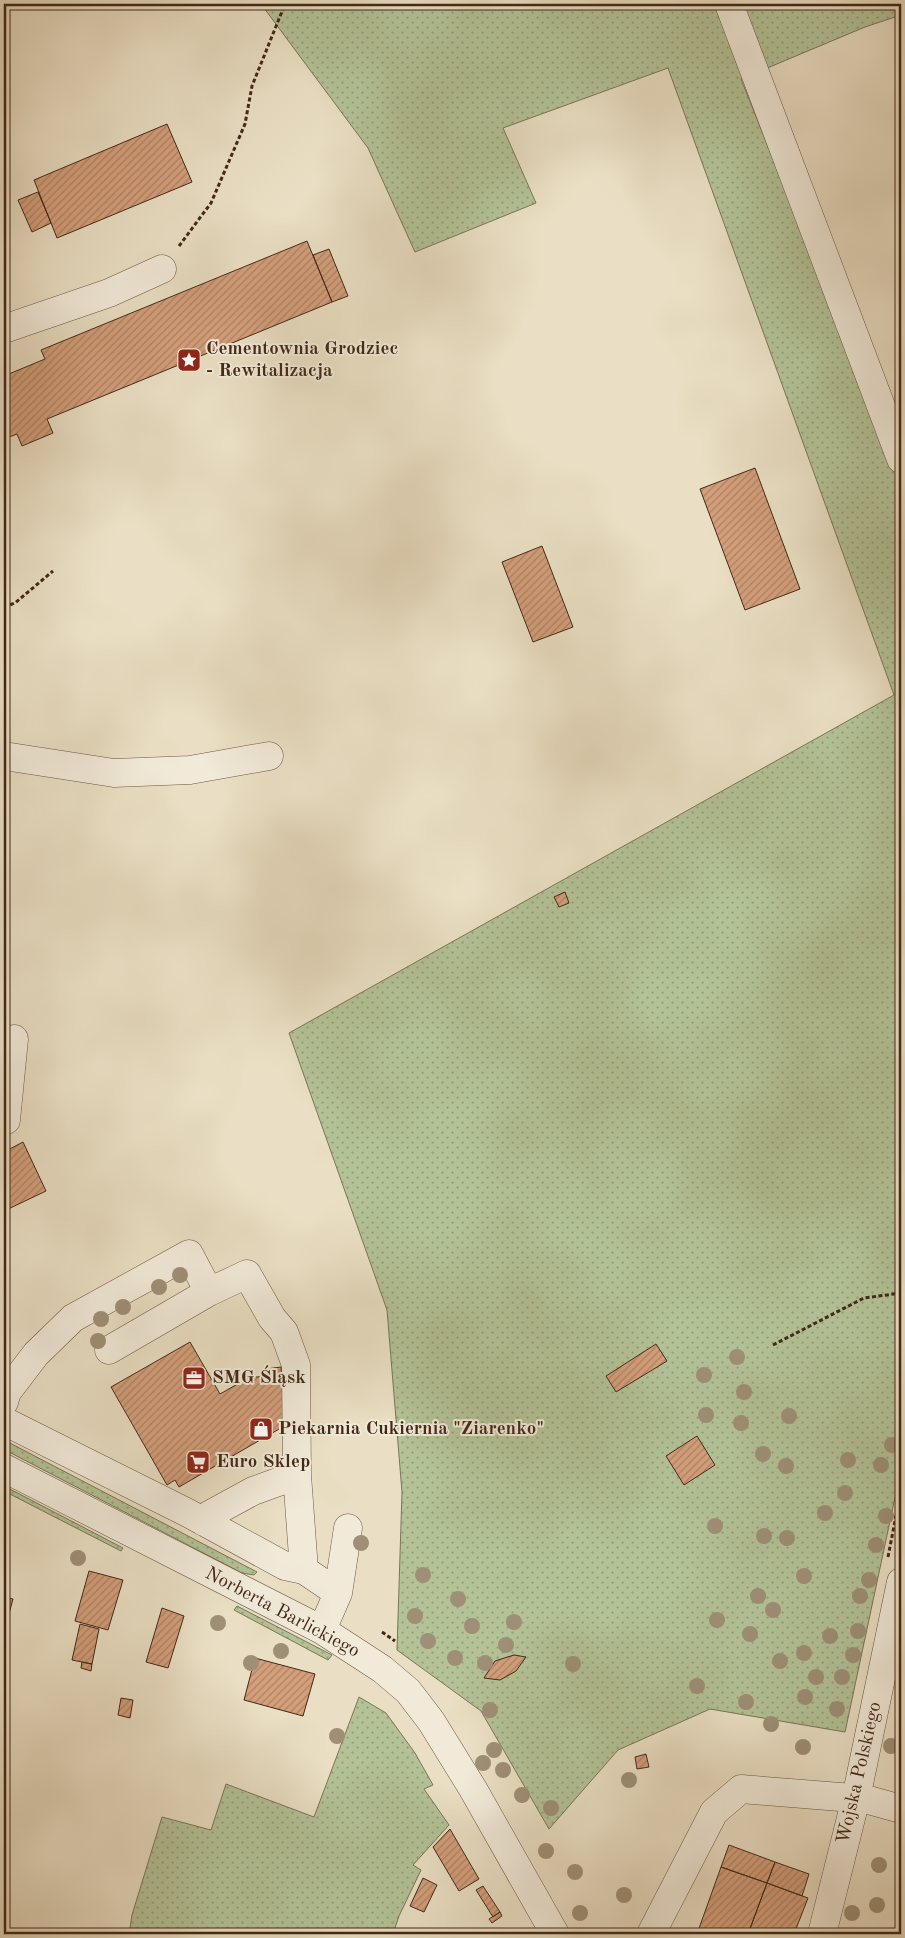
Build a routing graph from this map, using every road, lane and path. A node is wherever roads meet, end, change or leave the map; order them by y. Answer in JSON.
{"nodes":[{"id":1,"x":285,"y":4,"type":"edge"},
{"id":2,"x":729,"y":4,"type":"edge"},
{"id":3,"x":162,"y":269,"type":"joint"},
{"id":4,"x":4,"y":329,"type":"edge"},
{"id":5,"x":901,"y":459,"type":"edge"},
{"id":6,"x":53,"y":571,"type":"dead end"},
{"id":7,"x":4,"y":607,"type":"edge"},
{"id":8,"x":4,"y":756,"type":"edge"},
{"id":9,"x":269,"y":756,"type":"dead end"},
{"id":10,"x":14,"y":1038,"type":"dead end"},
{"id":11,"x":4,"y":1121,"type":"edge"},
{"id":12,"x":209,"y":1292,"type":"junction"},
{"id":13,"x":901,"y":1293,"type":"edge"},
{"id":14,"x":773,"y":1345,"type":"dead end"},
{"id":15,"x":109,"y":1350,"type":"dead end"},
{"id":16,"x":4,"y":1402,"type":"edge"},
{"id":17,"x":4,"y":1421,"type":"edge"},
{"id":18,"x":4,"y":1468,"type":"edge"},
{"id":19,"x":296,"y":1474,"type":"junction"},
{"id":20,"x":204,"y":1522,"type":"junction"},
{"id":21,"x":348,"y":1528,"type":"dead end"},
{"id":22,"x":304,"y":1570,"type":"junction"},
{"id":23,"x":901,"y":1582,"type":"edge"},
{"id":24,"x":338,"y":1592,"type":"junction"},
{"id":25,"x":322,"y":1630,"type":"junction"},
{"id":26,"x":856,"y":1798,"type":"junction"},
{"id":27,"x":901,"y":1809,"type":"edge"},
{"id":28,"x":555,"y":1934,"type":"edge"},
{"id":29,"x":651,"y":1934,"type":"edge"},
{"id":30,"x":822,"y":1934,"type":"edge"}],
"edges":[{"from":1,"to":3,"type":"path"},
{"from":2,"to":5,"type":"street"},
{"from":3,"to":4,"type":"street"},
{"from":6,"to":7,"type":"path"},
{"from":8,"to":9,"type":"street"},
{"from":10,"to":11,"type":"street"},
{"from":12,"to":15,"type":"street"},
{"from":12,"to":16,"type":"street"},
{"from":12,"to":19,"type":"street"},
{"from":13,"to":14,"type":"path"},
{"from":17,"to":20,"type":"street"},
{"from":18,"to":25,"type":"street","name":"Norberta Barlickiego"},
{"from":19,"to":20,"type":"street"},
{"from":19,"to":22,"type":"street"},
{"from":20,"to":22,"type":"street"},
{"from":21,"to":24,"type":"street"},
{"from":22,"to":24,"type":"street"},
{"from":23,"to":26,"type":"street","name":"Wojska Polskiego"},
{"from":24,"to":25,"type":"street"},
{"from":25,"to":28,"type":"street","name":"Norberta Barlickiego"},
{"from":26,"to":27,"type":"street"},
{"from":26,"to":29,"type":"street"},
{"from":26,"to":30,"type":"street","name":"Wojska Polskiego"}]}
